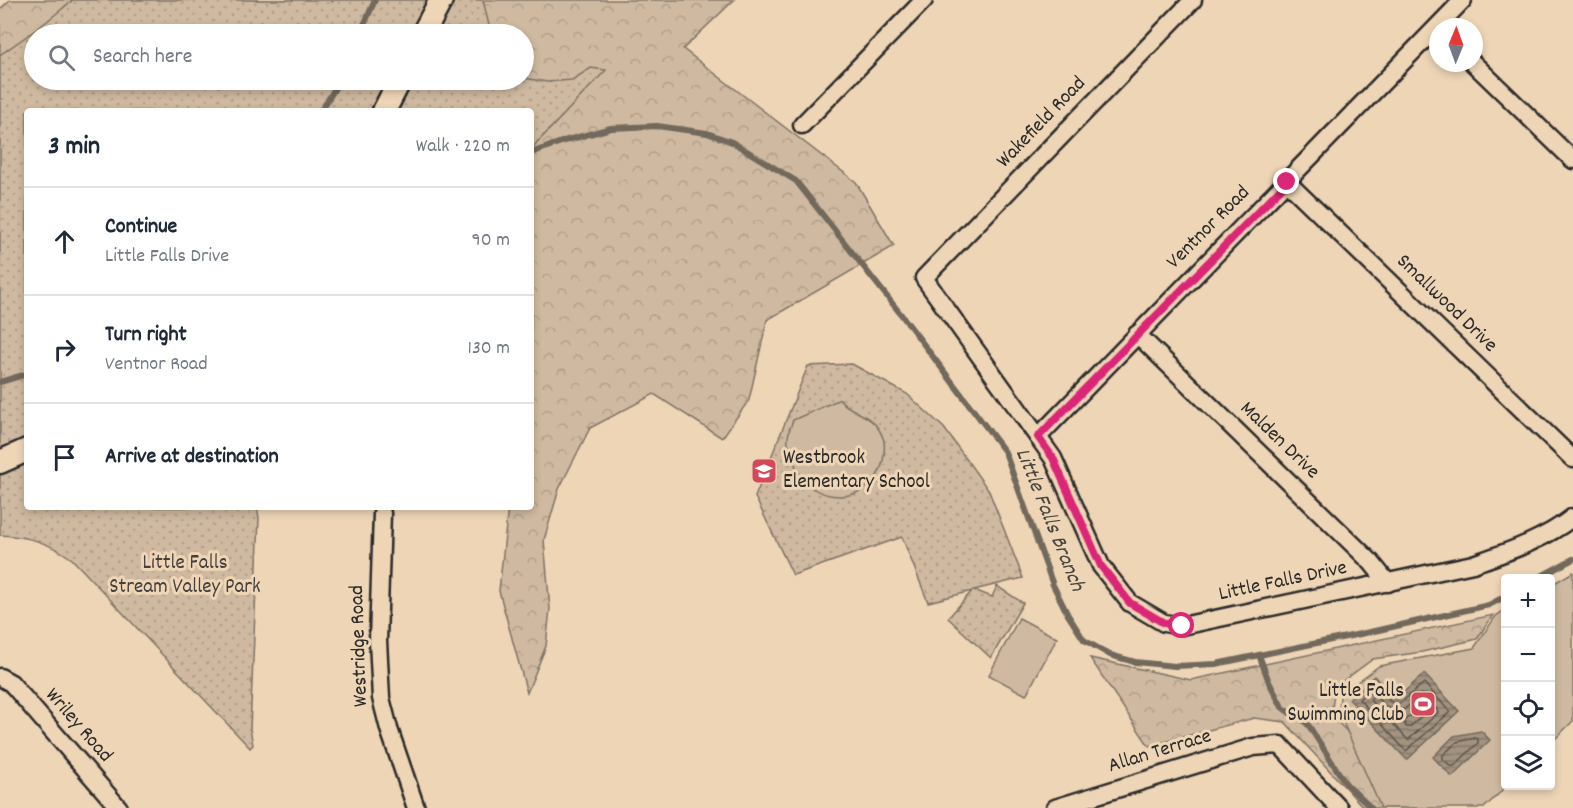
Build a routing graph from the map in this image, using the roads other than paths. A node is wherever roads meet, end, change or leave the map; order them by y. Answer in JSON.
{"nodes":[{"id":1,"x":441,"y":0,"type":"edge"},
{"id":2,"x":924,"y":0,"type":"edge"},
{"id":3,"x":1193,"y":0,"type":"edge"},
{"id":4,"x":1463,"y":0,"type":"edge"},
{"id":5,"x":1446,"y":18,"type":"edge"},
{"id":6,"x":428,"y":24,"type":"edge"},
{"id":7,"x":1429,"y":36,"type":"edge"},
{"id":8,"x":1482,"y":72,"type":"edge"},
{"id":9,"x":395,"y":90,"type":"edge"},
{"id":10,"x":386,"y":108,"type":"edge"},
{"id":11,"x":802,"y":125,"type":"dead end"},
{"id":12,"x":1573,"y":160,"type":"edge"},
{"id":13,"x":1287,"y":182,"type":"junction"},
{"id":14,"x":924,"y":278,"type":"joint"},
{"id":15,"x":1137,"y":334,"type":"junction"},
{"id":16,"x":1038,"y":437,"type":"junction"},
{"id":17,"x":24,"y":451,"type":"edge"},
{"id":18,"x":1573,"y":459,"type":"edge"},
{"id":19,"x":0,"y":462,"type":"edge"},
{"id":20,"x":382,"y":513,"type":"dead end"},
{"id":21,"x":1573,"y":518,"type":"edge"},
{"id":22,"x":1388,"y":583,"type":"junction"},
{"id":23,"x":0,"y":677,"type":"edge"},
{"id":24,"x":119,"y":808,"type":"edge"},
{"id":25,"x":416,"y":808,"type":"edge"},
{"id":26,"x":1055,"y":808,"type":"edge"},
{"id":27,"x":1339,"y":808,"type":"edge"}],
"edges":[{"from":1,"to":6,"type":"main road"},
{"from":2,"to":11,"type":"street"},
{"from":3,"to":14,"type":"street","name":"Wakefield Road"},
{"from":4,"to":5,"type":"street","name":"Ventnor Road"},
{"from":7,"to":13,"type":"street","name":"Ventnor Road"},
{"from":8,"to":12,"type":"street"},
{"from":9,"to":10,"type":"main road"},
{"from":13,"to":15,"type":"street","name":"Ventnor Road"},
{"from":13,"to":18,"type":"street","name":"Smallwood Drive"},
{"from":14,"to":16,"type":"street","name":"Little Falls Drive"},
{"from":15,"to":16,"type":"street","name":"Ventnor Road"},
{"from":15,"to":22,"type":"street","name":"Malden Drive"},
{"from":16,"to":22,"type":"street","name":"Little Falls Drive"},
{"from":17,"to":19,"type":"main road"},
{"from":20,"to":25,"type":"street","name":"Westridge Road"},
{"from":21,"to":22,"type":"street","name":"Little Falls Drive"},
{"from":23,"to":24,"type":"street","name":"Wriley Road"},
{"from":26,"to":27,"type":"street","name":"Allan Terrace"}]}
